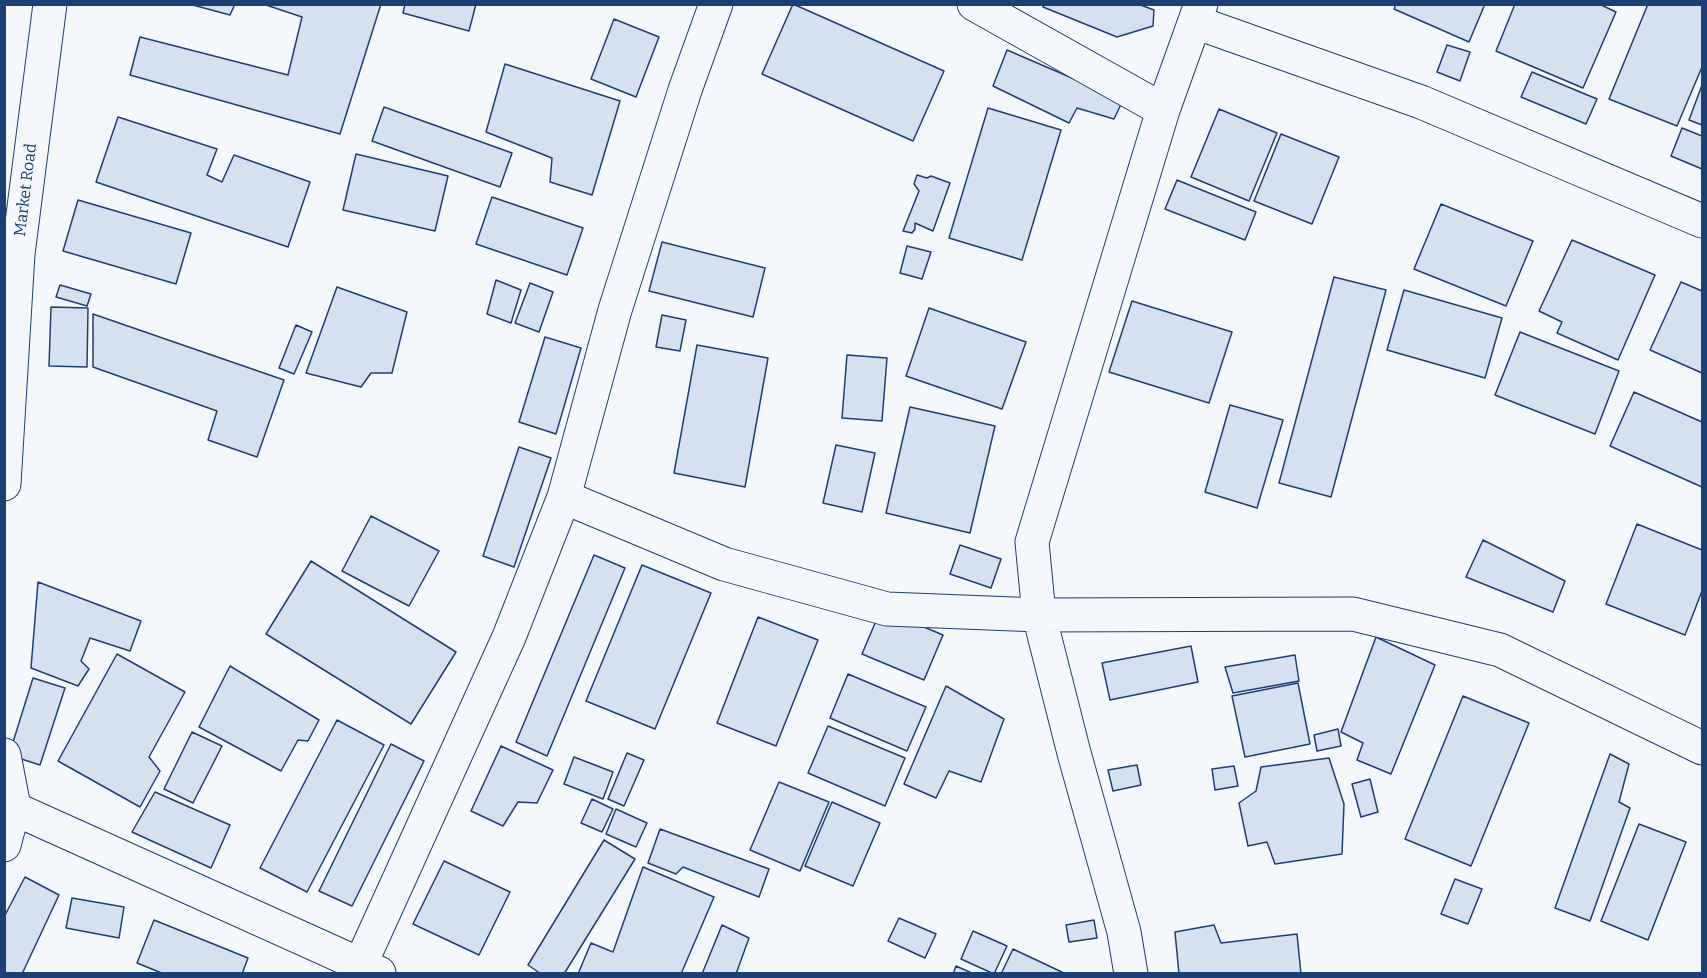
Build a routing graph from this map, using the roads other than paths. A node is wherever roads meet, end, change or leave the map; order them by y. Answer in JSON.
{"nodes":[{"id":1,"x":50,"y":4,"type":"edge"},
{"id":2,"x":716,"y":4,"type":"edge"},
{"id":3,"x":974,"y":4,"type":"edge"},
{"id":4,"x":1198,"y":13,"type":"edge"},
{"id":5,"x":1163,"y":110,"type":"junction"},
{"id":6,"x":1702,"y":221,"type":"edge"},
{"id":7,"x":4,"y":484,"type":"edge"},
{"id":8,"x":564,"y":497,"type":"junction"},
{"id":9,"x":1039,"y":615,"type":"junction"},
{"id":10,"x":1702,"y":748,"type":"edge"},
{"id":11,"x":4,"y":755,"type":"edge"},
{"id":12,"x":9,"y":806,"type":"edge"},
{"id":13,"x":4,"y":845,"type":"edge"},
{"id":14,"x":371,"y":968,"type":"edge"},
{"id":15,"x":1131,"y":974,"type":"edge"}],
"edges":[{"from":1,"to":7,"type":"street","name":"Market Road"},
{"from":2,"to":8,"type":"street"},
{"from":3,"to":5,"type":"street"},
{"from":4,"to":5,"type":"street"},
{"from":4,"to":6,"type":"street"},
{"from":5,"to":9,"type":"street"},
{"from":8,"to":9,"type":"street"},
{"from":8,"to":14,"type":"street"},
{"from":9,"to":10,"type":"street"},
{"from":9,"to":15,"type":"street"},
{"from":11,"to":12,"type":"street"},
{"from":12,"to":13,"type":"street"},
{"from":12,"to":14,"type":"street"}]}
